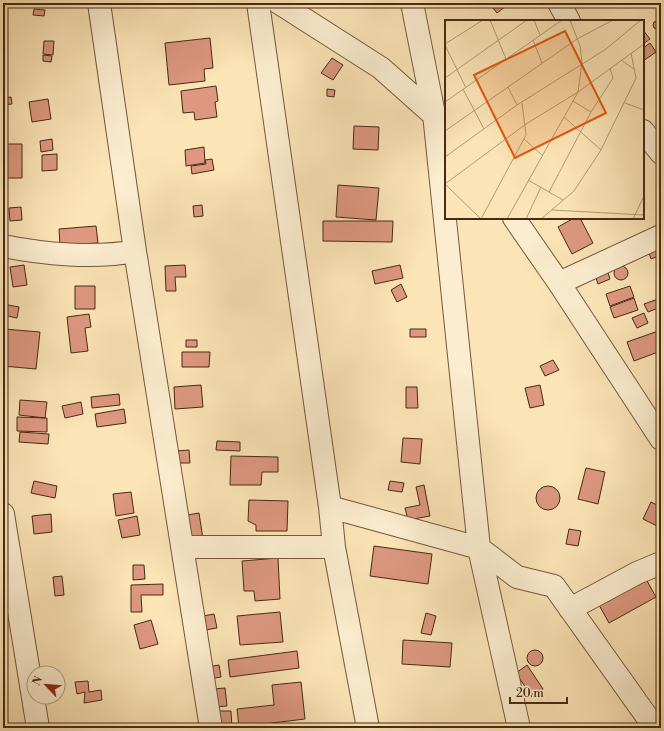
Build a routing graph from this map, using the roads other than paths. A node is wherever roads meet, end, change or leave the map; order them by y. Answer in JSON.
{"nodes":[{"id":1,"x":99,"y":3,"type":"edge"},
{"id":2,"x":258,"y":3,"type":"edge"},
{"id":3,"x":279,"y":3,"type":"edge"},
{"id":4,"x":412,"y":3,"type":"edge"},
{"id":5,"x":559,"y":3,"type":"edge"},
{"id":6,"x":568,"y":20,"type":"edge"},
{"id":7,"x":440,"y":121,"type":"edge"},
{"id":8,"x":644,"y":132,"type":"edge"},
{"id":9,"x":661,"y":153,"type":"edge"},
{"id":10,"x":445,"y":176,"type":"edge"},
{"id":11,"x":449,"y":219,"type":"edge"},
{"id":12,"x":515,"y":219,"type":"edge"},
{"id":13,"x":661,"y":236,"type":"edge"},
{"id":14,"x":3,"y":246,"type":"edge"},
{"id":15,"x":135,"y":251,"type":"junction"},
{"id":16,"x":559,"y":283,"type":"junction"},
{"id":17,"x":661,"y":439,"type":"edge"},
{"id":18,"x":330,"y":507,"type":"junction"},
{"id":19,"x":3,"y":514,"type":"edge"},
{"id":20,"x":183,"y":547,"type":"junction"},
{"id":21,"x":334,"y":547,"type":"junction"},
{"id":22,"x":479,"y":548,"type":"junction"},
{"id":23,"x":661,"y":563,"type":"edge"},
{"id":24,"x":570,"y":609,"type":"junction"},
{"id":25,"x":38,"y":728,"type":"edge"},
{"id":26,"x":211,"y":728,"type":"edge"},
{"id":27,"x":368,"y":728,"type":"edge"},
{"id":28,"x":519,"y":728,"type":"edge"},
{"id":29,"x":655,"y":728,"type":"edge"}],
"edges":[{"from":1,"to":15,"type":"street"},
{"from":2,"to":18,"type":"street"},
{"from":3,"to":7,"type":"street"},
{"from":4,"to":7,"type":"street"},
{"from":5,"to":6,"type":"street"},
{"from":7,"to":10,"type":"street"},
{"from":8,"to":9,"type":"street"},
{"from":11,"to":22,"type":"street"},
{"from":12,"to":16,"type":"street"},
{"from":13,"to":16,"type":"street"},
{"from":14,"to":15,"type":"street"},
{"from":15,"to":20,"type":"street"},
{"from":16,"to":17,"type":"street"},
{"from":18,"to":21,"type":"street"},
{"from":18,"to":22,"type":"street"},
{"from":19,"to":25,"type":"street"},
{"from":20,"to":21,"type":"street"},
{"from":20,"to":26,"type":"street"},
{"from":21,"to":27,"type":"street"},
{"from":22,"to":24,"type":"street"},
{"from":22,"to":28,"type":"street"},
{"from":23,"to":24,"type":"street"},
{"from":24,"to":29,"type":"street"}]}
